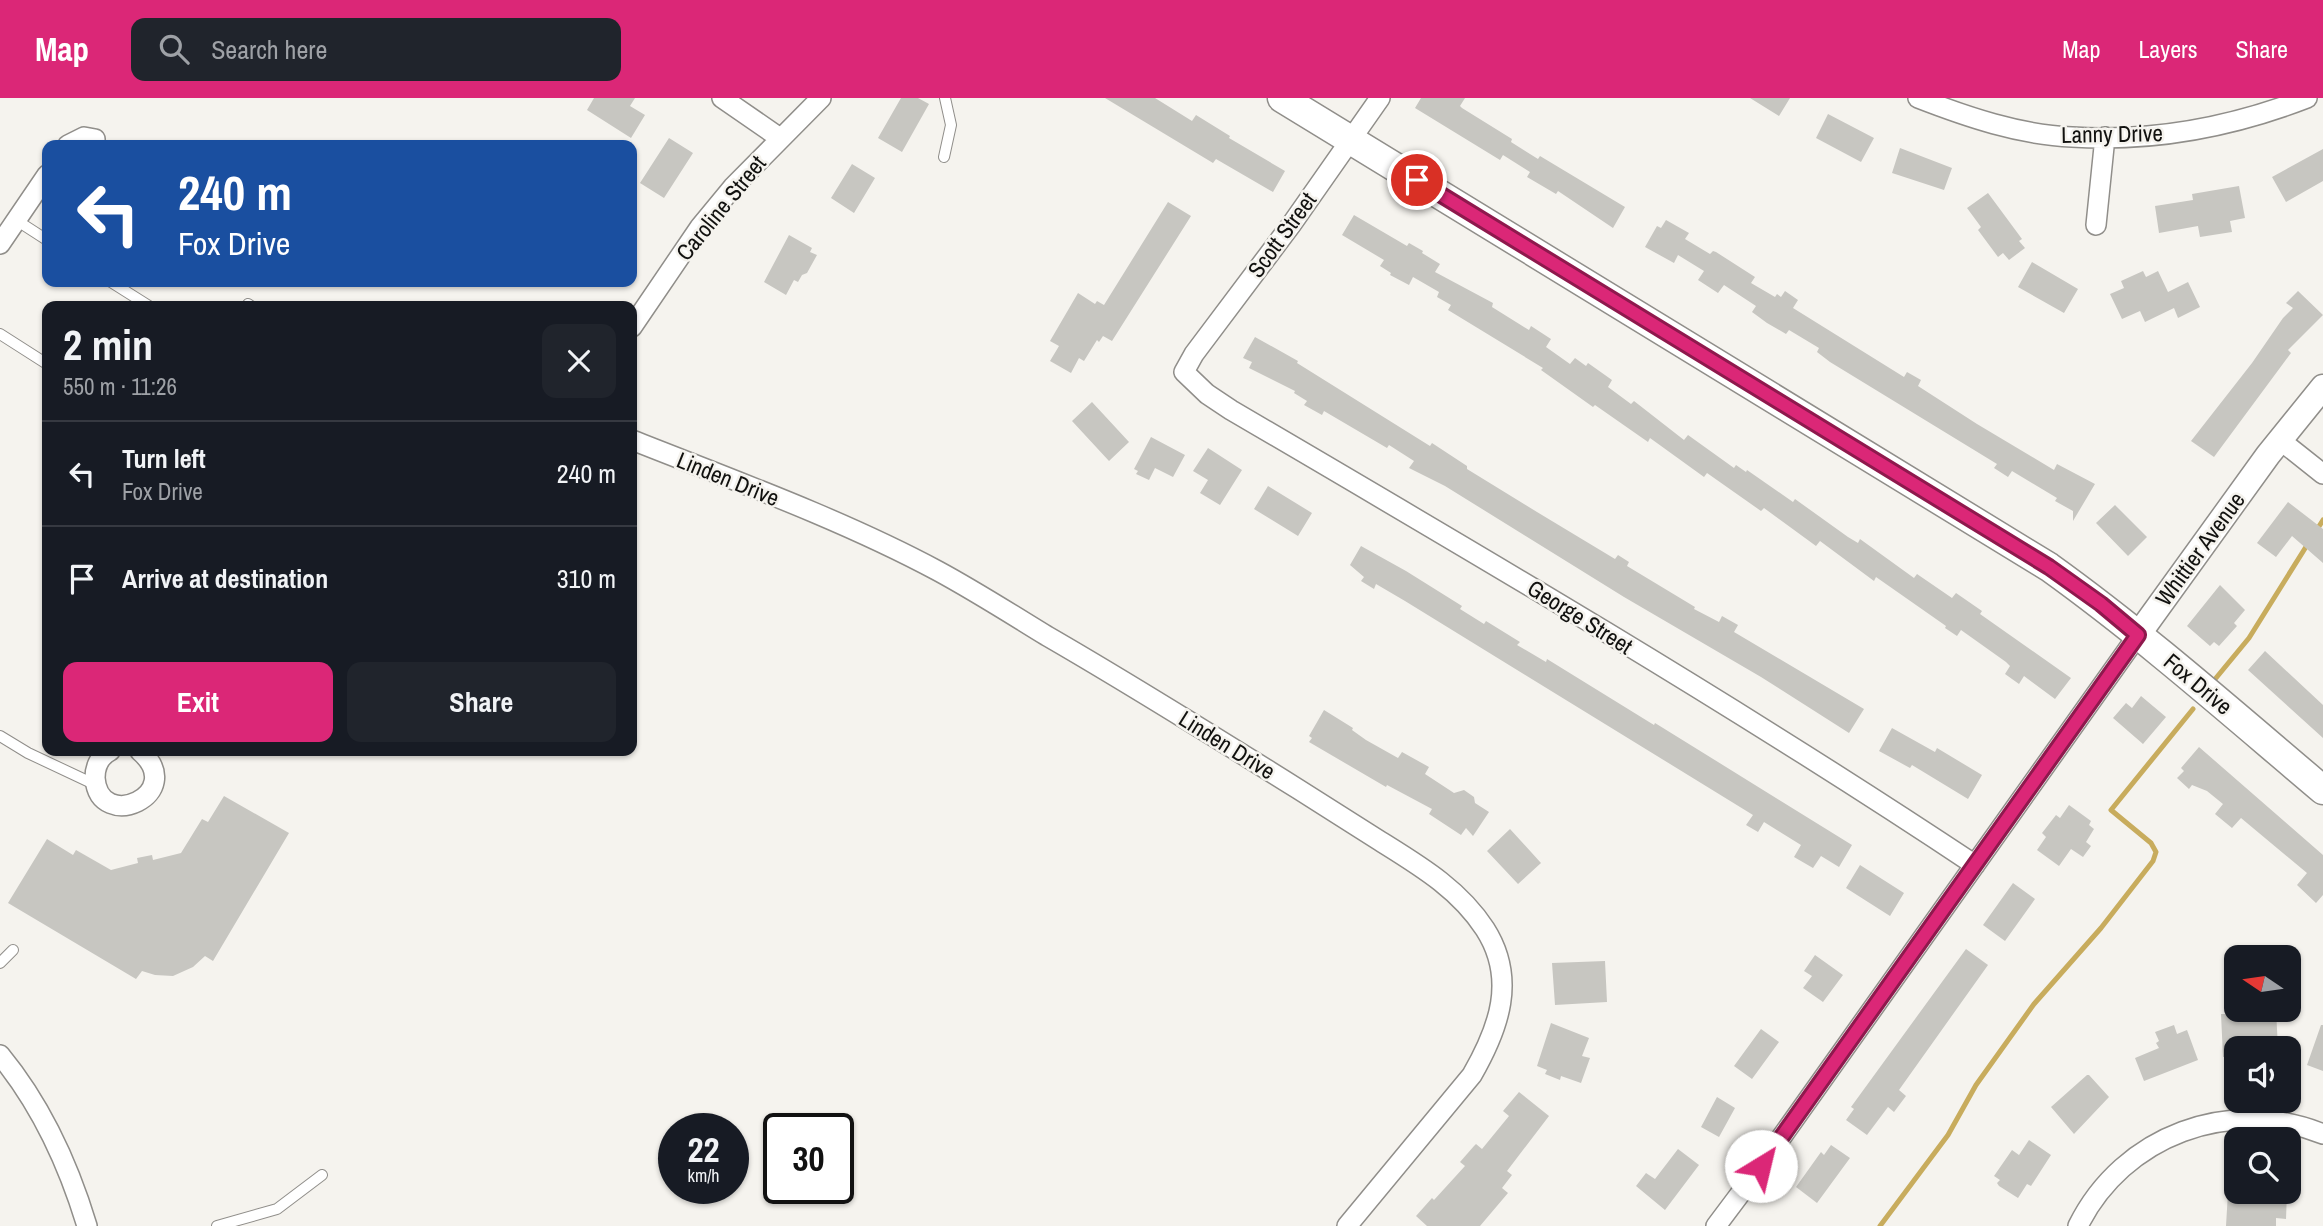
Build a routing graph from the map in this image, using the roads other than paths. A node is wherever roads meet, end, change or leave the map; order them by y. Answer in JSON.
{"nodes":[{"id":1,"x":722,"y":98,"type":"edge"},
{"id":2,"x":821,"y":98,"type":"edge"},
{"id":3,"x":945,"y":98,"type":"edge"},
{"id":4,"x":1282,"y":98,"type":"edge"},
{"id":5,"x":1380,"y":98,"type":"edge"},
{"id":6,"x":1918,"y":98,"type":"edge"},
{"id":7,"x":2307,"y":98,"type":"edge"},
{"id":8,"x":2105,"y":137,"type":"junction"},
{"id":9,"x":780,"y":138,"type":"junction"},
{"id":10,"x":94,"y":139,"type":"dead end"},
{"id":11,"x":1350,"y":139,"type":"junction"},
{"id":12,"x":78,"y":140,"type":"edge"},
{"id":13,"x":944,"y":157,"type":"dead end"},
{"id":14,"x":42,"y":182,"type":"edge"},
{"id":15,"x":16,"y":220,"type":"junction"},
{"id":16,"x":2096,"y":225,"type":"dead end"},
{"id":17,"x":42,"y":237,"type":"edge"},
{"id":18,"x":0,"y":244,"type":"edge"},
{"id":19,"x":119,"y":287,"type":"edge"},
{"id":20,"x":141,"y":301,"type":"edge"},
{"id":21,"x":637,"y":320,"type":"edge"},
{"id":22,"x":0,"y":334,"type":"edge"},
{"id":23,"x":42,"y":361,"type":"edge"},
{"id":24,"x":1184,"y":372,"type":"joint"},
{"id":25,"x":2323,"y":387,"type":"edge"},
{"id":26,"x":2280,"y":440,"type":"junction"},
{"id":27,"x":637,"y":442,"type":"edge"},
{"id":28,"x":2323,"y":474,"type":"edge"},
{"id":29,"x":2138,"y":635,"type":"junction"},
{"id":30,"x":0,"y":736,"type":"edge"},
{"id":31,"x":105,"y":756,"type":"edge"},
{"id":32,"x":146,"y":756,"type":"edge"},
{"id":33,"x":96,"y":785,"type":"junction"},
{"id":34,"x":2323,"y":790,"type":"edge"},
{"id":35,"x":1975,"y":866,"type":"junction"},
{"id":36,"x":13,"y":950,"type":"dead end"},
{"id":37,"x":0,"y":963,"type":"edge"},
{"id":38,"x":0,"y":1055,"type":"edge"},
{"id":39,"x":2323,"y":1134,"type":"edge"},
{"id":40,"x":322,"y":1175,"type":"dead end"},
{"id":41,"x":87,"y":1226,"type":"edge"},
{"id":42,"x":217,"y":1226,"type":"edge"},
{"id":43,"x":1347,"y":1226,"type":"edge"},
{"id":44,"x":1716,"y":1226,"type":"edge"},
{"id":45,"x":2078,"y":1226,"type":"edge"}],
"edges":[{"from":1,"to":9,"type":"street"},
{"from":2,"to":9,"type":"street","name":"Caroline Street"},
{"from":3,"to":13,"type":"lane"},
{"from":4,"to":11,"type":"main road","name":"Fox Drive"},
{"from":5,"to":11,"type":"street","name":"Scott Street"},
{"from":6,"to":8,"type":"street","name":"Lanny Drive"},
{"from":7,"to":8,"type":"street","name":"Lanny Drive"},
{"from":8,"to":16,"type":"street"},
{"from":9,"to":21,"type":"street","name":"Caroline Street"},
{"from":10,"to":12,"type":"street"},
{"from":11,"to":24,"type":"street","name":"Scott Street"},
{"from":11,"to":29,"type":"main road","name":"Fox Drive"},
{"from":14,"to":15,"type":"street"},
{"from":15,"to":17,"type":"lane"},
{"from":15,"to":18,"type":"street"},
{"from":19,"to":20,"type":"lane"},
{"from":22,"to":23,"type":"lane"},
{"from":24,"to":35,"type":"street","name":"George Street"},
{"from":25,"to":26,"type":"street","name":"Whittier Avenue"},
{"from":26,"to":28,"type":"street"},
{"from":26,"to":29,"type":"street","name":"Whittier Avenue"},
{"from":27,"to":43,"type":"street","name":"Linden Drive"},
{"from":29,"to":34,"type":"main road","name":"Fox Drive"},
{"from":29,"to":35,"type":"street","name":"Whittier Avenue"},
{"from":30,"to":33,"type":"lane"},
{"from":31,"to":33,"type":"street"},
{"from":32,"to":33,"type":"street"},
{"from":35,"to":44,"type":"street","name":"Whittier Avenue"},
{"from":36,"to":37,"type":"lane"},
{"from":38,"to":41,"type":"street"},
{"from":39,"to":45,"type":"street"},
{"from":40,"to":42,"type":"lane"}]}
